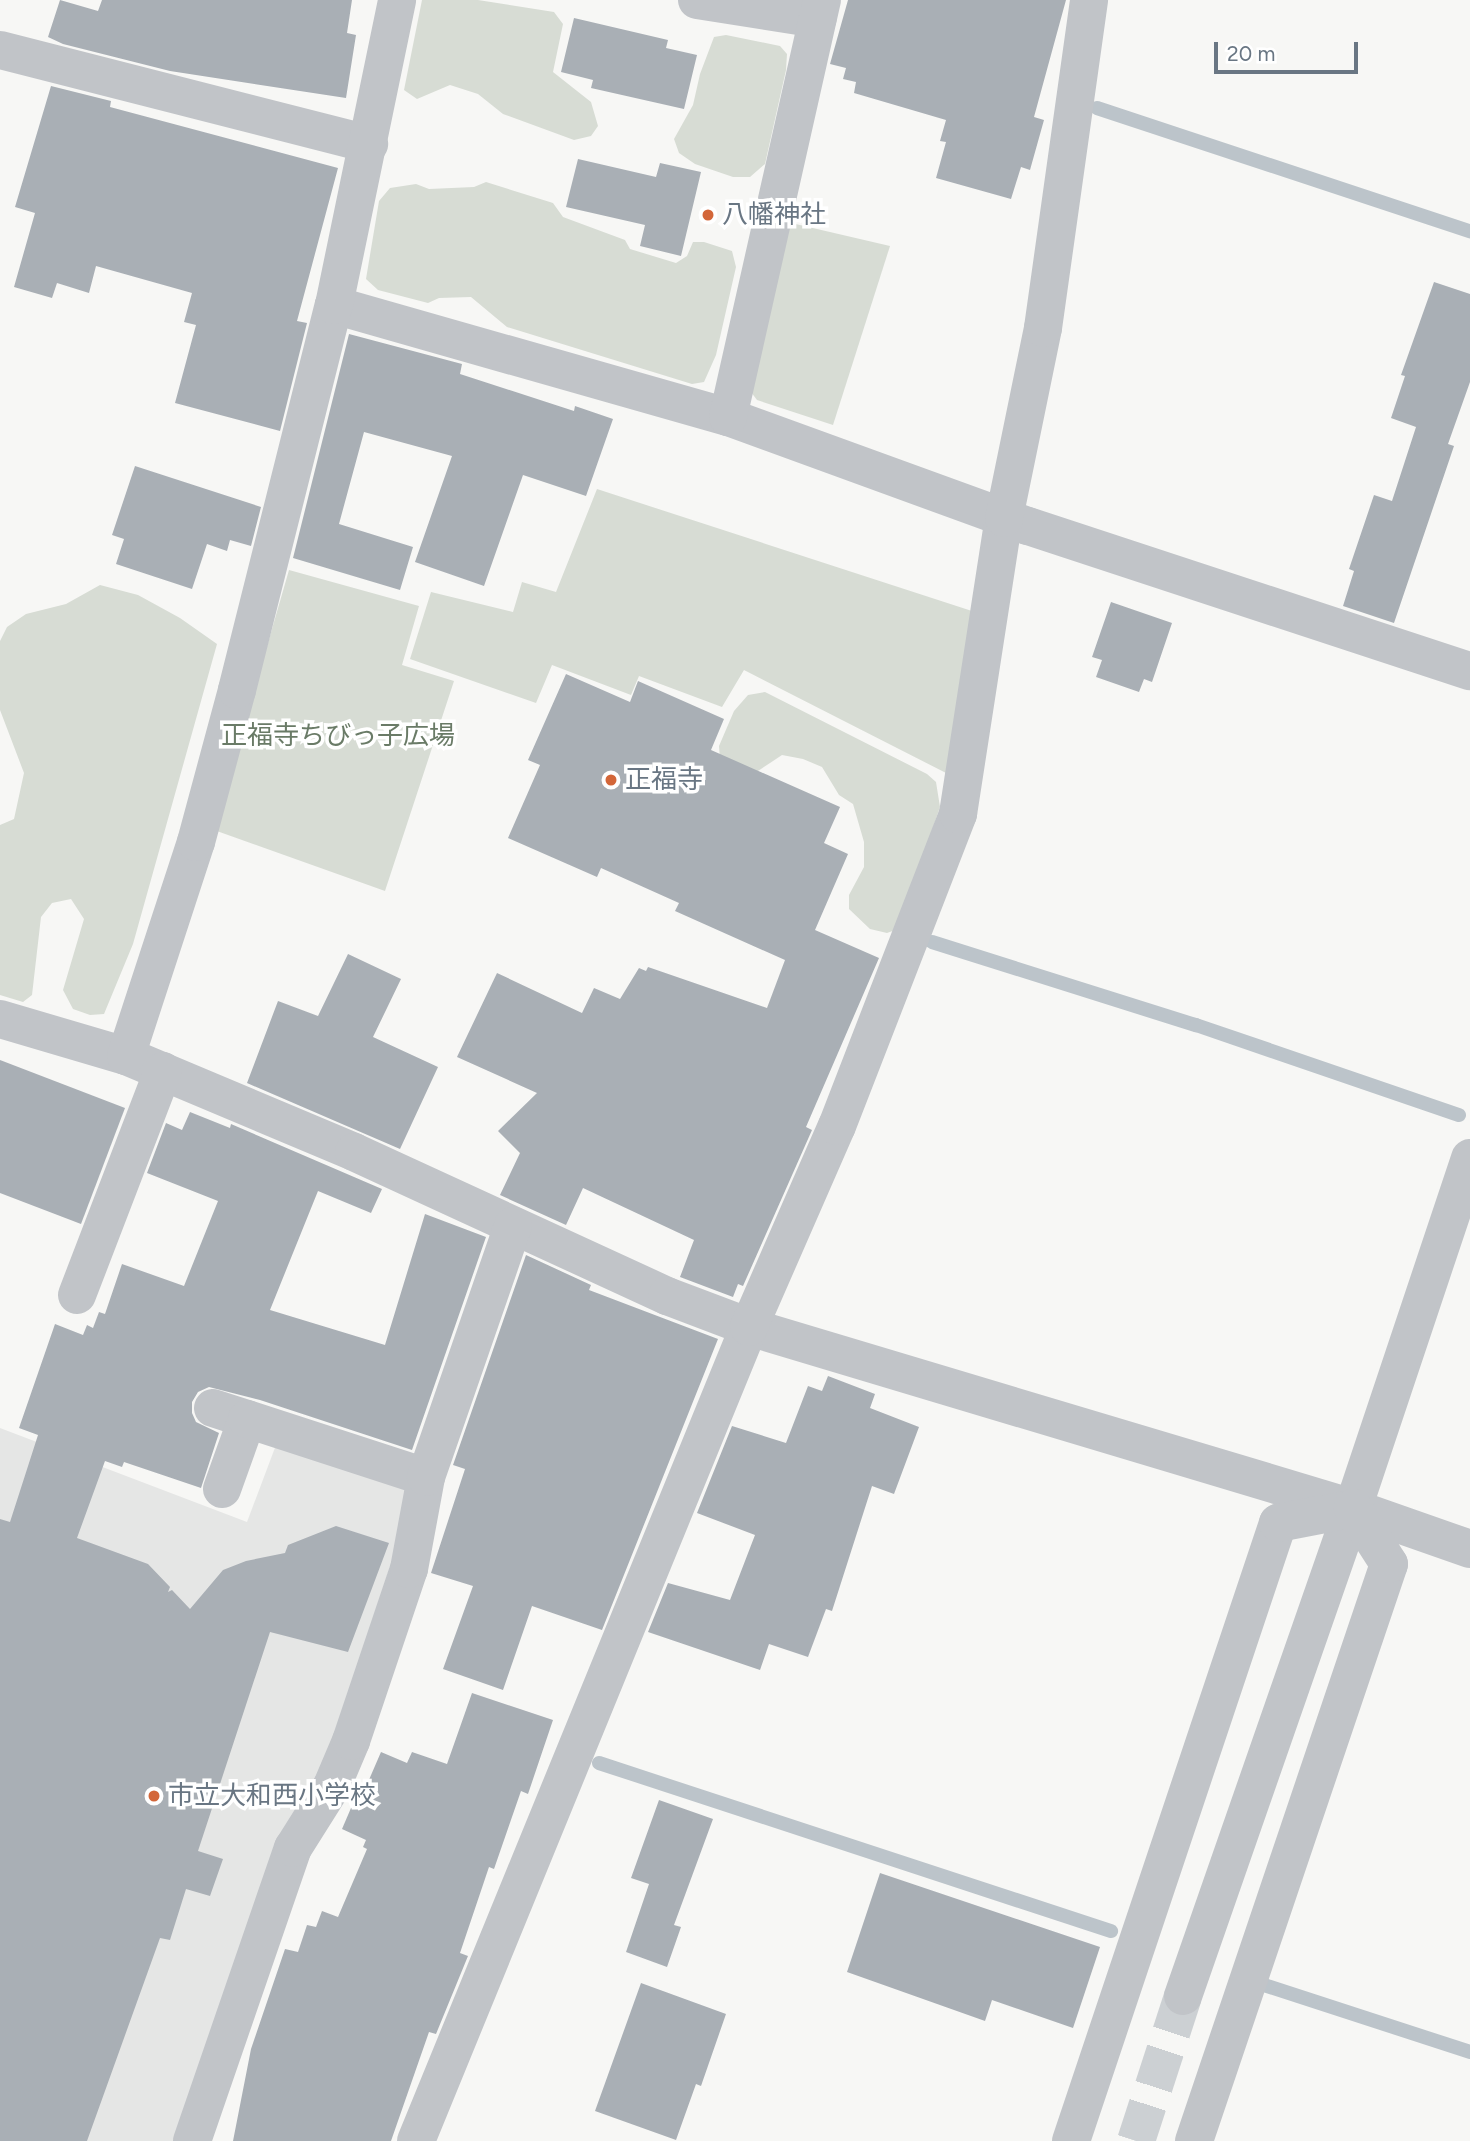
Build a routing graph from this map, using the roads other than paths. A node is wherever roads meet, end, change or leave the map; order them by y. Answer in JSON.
{"nodes":[{"id":1,"x":397,"y":0,"type":"edge"},
{"id":2,"x":697,"y":0,"type":"edge"},
{"id":3,"x":1089,"y":0,"type":"edge"},
{"id":4,"x":820,"y":10,"type":"edge"},
{"id":5,"x":0,"y":50,"type":"edge"},
{"id":6,"x":369,"y":144,"type":"junction"},
{"id":7,"x":334,"y":305,"type":"junction"},
{"id":8,"x":728,"y":416,"type":"junction"},
{"id":9,"x":1004,"y":518,"type":"junction"},
{"id":10,"x":1470,"y":671,"type":"edge"},
{"id":11,"x":0,"y":1019,"type":"edge"},
{"id":12,"x":126,"y":1056,"type":"junction"},
{"id":13,"x":163,"y":1071,"type":"junction"},
{"id":14,"x":1470,"y":1158,"type":"edge"},
{"id":15,"x":513,"y":1226,"type":"junction"},
{"id":16,"x":77,"y":1295,"type":"dead end"},
{"id":17,"x":749,"y":1327,"type":"junction"},
{"id":18,"x":426,"y":1477,"type":"junction"},
{"id":19,"x":222,"y":1489,"type":"dead end"},
{"id":20,"x":1353,"y":1508,"type":"junction"},
{"id":21,"x":1470,"y":1549,"type":"edge"},
{"id":22,"x":1183,"y":1996,"type":"tunnel mouth"},
{"id":23,"x":192,"y":2141,"type":"edge"},
{"id":24,"x":416,"y":2141,"type":"edge"},
{"id":25,"x":1071,"y":2141,"type":"edge"},
{"id":26,"x":1194,"y":2141,"type":"edge"}],
"edges":[{"from":1,"to":6,"type":"street"},
{"from":2,"to":4,"type":"street"},
{"from":3,"to":9,"type":"street"},
{"from":4,"to":8,"type":"street"},
{"from":5,"to":6,"type":"street"},
{"from":6,"to":7,"type":"street"},
{"from":7,"to":8,"type":"street"},
{"from":7,"to":12,"type":"street"},
{"from":8,"to":9,"type":"street"},
{"from":9,"to":10,"type":"street"},
{"from":9,"to":17,"type":"street"},
{"from":11,"to":12,"type":"street"},
{"from":12,"to":13,"type":"street"},
{"from":13,"to":15,"type":"street"},
{"from":13,"to":16,"type":"street"},
{"from":14,"to":20,"type":"street"},
{"from":15,"to":17,"type":"street"},
{"from":15,"to":18,"type":"street"},
{"from":17,"to":20,"type":"street"},
{"from":17,"to":24,"type":"street"},
{"from":18,"to":19,"type":"street"},
{"from":18,"to":23,"type":"street"},
{"from":20,"to":21,"type":"street"},
{"from":20,"to":22,"type":"street"},
{"from":20,"to":25,"type":"street"},
{"from":20,"to":26,"type":"street"}]}
